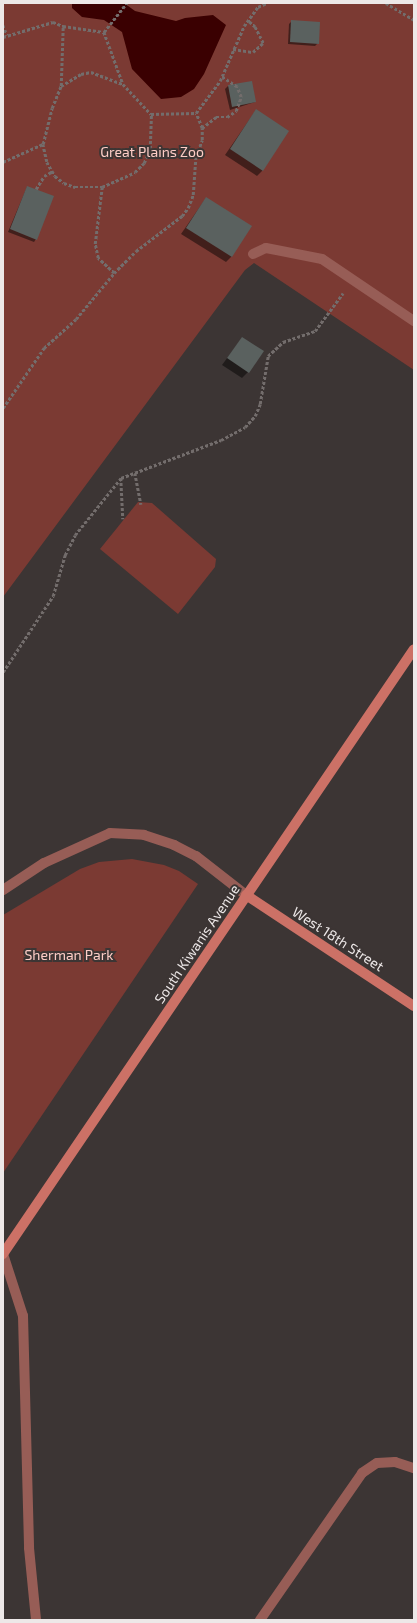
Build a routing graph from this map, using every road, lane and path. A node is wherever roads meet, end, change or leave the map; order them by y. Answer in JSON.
{"nodes":[{"id":1,"x":127,"y":3,"type":"edge"},
{"id":2,"x":254,"y":3,"type":"edge"},
{"id":3,"x":267,"y":3,"type":"edge"},
{"id":4,"x":386,"y":3,"type":"edge"},
{"id":5,"x":258,"y":7,"type":"junction"},
{"id":6,"x":414,"y":20,"type":"edge"},
{"id":7,"x":248,"y":21,"type":"junction"},
{"id":8,"x":3,"y":25,"type":"edge"},
{"id":9,"x":63,"y":26,"type":"junction"},
{"id":10,"x":104,"y":32,"type":"junction"},
{"id":11,"x":7,"y":35,"type":"junction"},
{"id":12,"x":3,"y":37,"type":"edge"},
{"id":13,"x":233,"y":49,"type":"junction"},
{"id":14,"x":222,"y":77,"type":"junction"},
{"id":15,"x":123,"y":84,"type":"junction"},
{"id":16,"x":61,"y":86,"type":"junction"},
{"id":17,"x":196,"y":113,"type":"junction"},
{"id":18,"x":152,"y":114,"type":"junction"},
{"id":19,"x":202,"y":128,"type":"junction"},
{"id":20,"x":43,"y":144,"type":"junction"},
{"id":21,"x":3,"y":162,"type":"edge"},
{"id":22,"x":53,"y":171,"type":"junction"},
{"id":23,"x":102,"y":187,"type":"junction"},
{"id":24,"x":36,"y":189,"type":"dead end"},
{"id":25,"x":253,"y":254,"type":"dead end"},
{"id":26,"x":114,"y":273,"type":"junction"},
{"id":27,"x":353,"y":280,"type":"junction"},
{"id":28,"x":414,"y":320,"type":"edge"},
{"id":29,"x":3,"y":402,"type":"edge"},
{"id":30,"x":7,"y":403,"type":"junction"},
{"id":31,"x":3,"y":408,"type":"edge"},
{"id":32,"x":135,"y":473,"type":"junction"},
{"id":33,"x":121,"y":478,"type":"junction"},
{"id":34,"x":141,"y":504,"type":"dead end"},
{"id":35,"x":123,"y":519,"type":"dead end"},
{"id":36,"x":414,"y":649,"type":"edge"},
{"id":37,"x":3,"y":672,"type":"edge"},
{"id":38,"x":3,"y":890,"type":"edge"},
{"id":39,"x":246,"y":895,"type":"junction"},
{"id":40,"x":414,"y":1006,"type":"edge"},
{"id":41,"x":3,"y":1254,"type":"edge"},
{"id":42,"x":414,"y":1468,"type":"edge"},
{"id":43,"x":36,"y":1620,"type":"edge"},
{"id":44,"x":260,"y":1620,"type":"edge"}],
"edges":[{"from":1,"to":10,"type":"path"},
{"from":2,"to":5,"type":"path"},
{"from":3,"to":5,"type":"path"},
{"from":4,"to":6,"type":"path"},
{"from":5,"to":7,"type":"path"},
{"from":7,"to":13,"type":"path"},
{"from":7,"to":13,"type":"path"},
{"from":8,"to":11,"type":"path"},
{"from":9,"to":10,"type":"path"},
{"from":9,"to":11,"type":"path"},
{"from":9,"to":16,"type":"path"},
{"from":10,"to":15,"type":"path"},
{"from":11,"to":12,"type":"path"},
{"from":13,"to":14,"type":"path"},
{"from":14,"to":17,"type":"path"},
{"from":14,"to":19,"type":"path"},
{"from":15,"to":16,"type":"path"},
{"from":15,"to":18,"type":"path"},
{"from":16,"to":20,"type":"path"},
{"from":17,"to":18,"type":"path"},
{"from":17,"to":19,"type":"path"},
{"from":18,"to":23,"type":"path"},
{"from":19,"to":26,"type":"path"},
{"from":20,"to":21,"type":"path"},
{"from":20,"to":22,"type":"path"},
{"from":22,"to":23,"type":"path"},
{"from":22,"to":24,"type":"path"},
{"from":23,"to":26,"type":"path"},
{"from":25,"to":27,"type":"street"},
{"from":26,"to":30,"type":"path"},
{"from":27,"to":28,"type":"street"},
{"from":27,"to":32,"type":"path"},
{"from":29,"to":30,"type":"path"},
{"from":30,"to":31,"type":"path"},
{"from":32,"to":33,"type":"path"},
{"from":32,"to":34,"type":"path"},
{"from":33,"to":35,"type":"path"},
{"from":33,"to":37,"type":"path"},
{"from":36,"to":39,"type":"main road","name":"South Kiwanis Avenue"},
{"from":38,"to":39,"type":"street"},
{"from":39,"to":40,"type":"main road","name":"West 18th Street"},
{"from":39,"to":41,"type":"main road","name":"South Kiwanis Avenue"},
{"from":41,"to":43,"type":"street"},
{"from":42,"to":44,"type":"street"}]}
